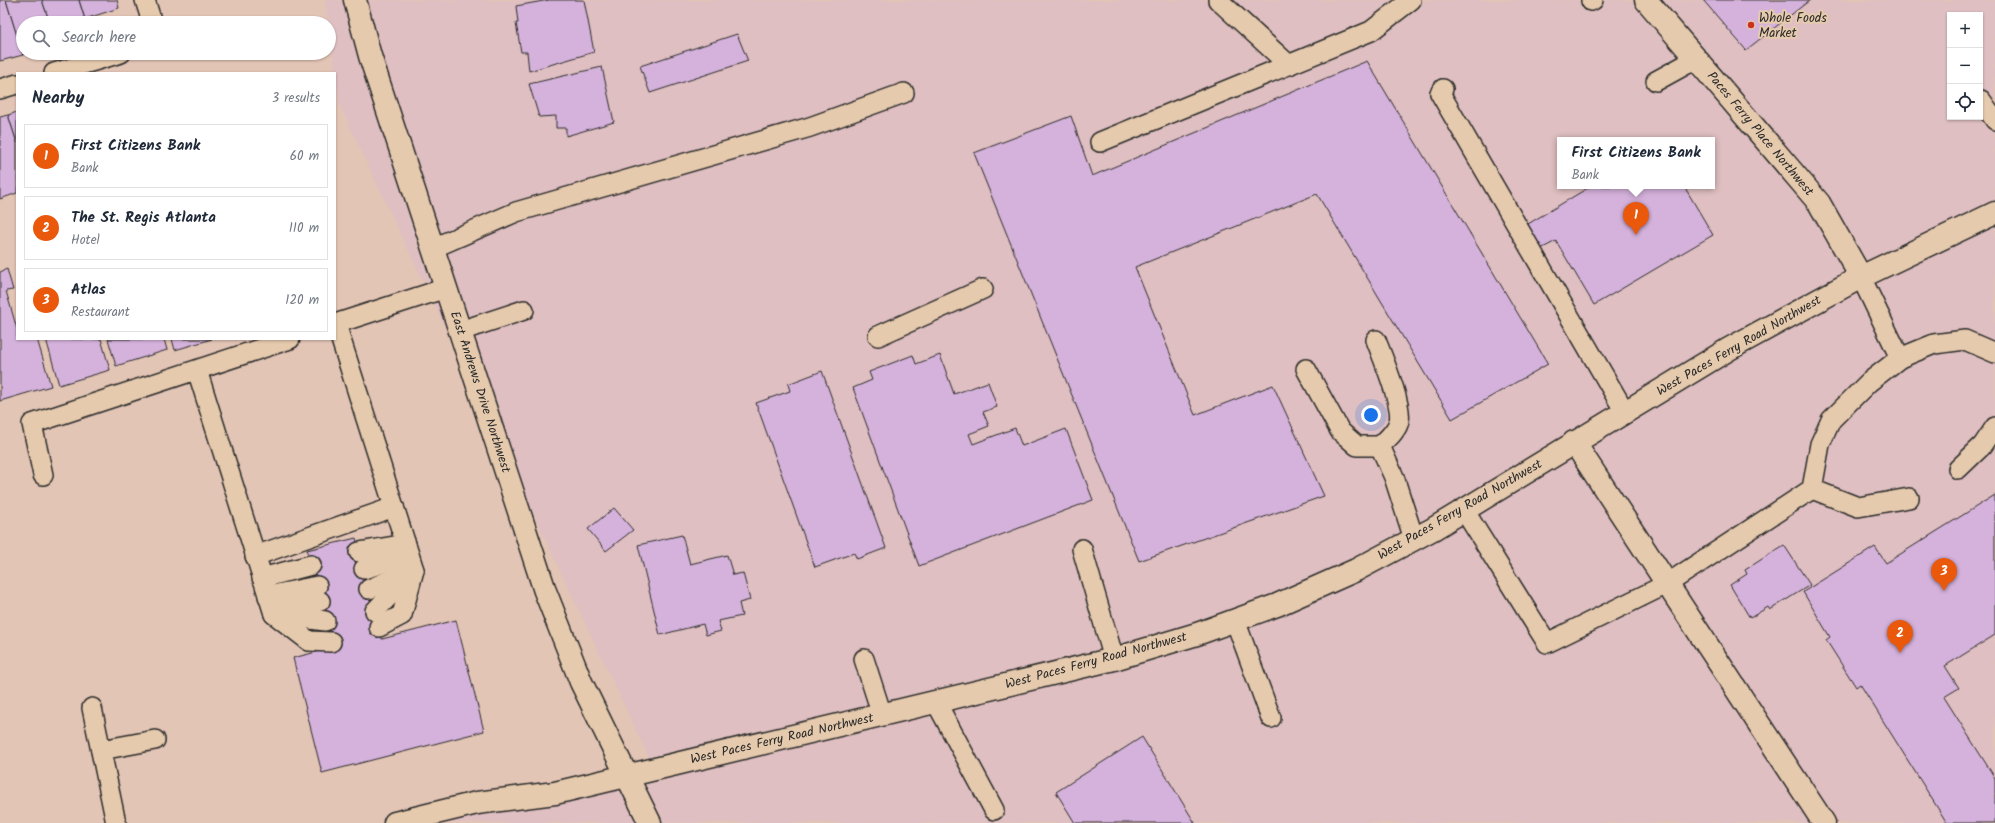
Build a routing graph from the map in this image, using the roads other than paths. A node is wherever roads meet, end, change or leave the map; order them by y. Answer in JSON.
{"nodes":[{"id":1,"x":145,"y":0,"type":"edge"},
{"id":2,"x":355,"y":0,"type":"edge"},
{"id":3,"x":1218,"y":0,"type":"edge"},
{"id":4,"x":1411,"y":0,"type":"edge"},
{"id":5,"x":1646,"y":0,"type":"edge"},
{"id":6,"x":150,"y":16,"type":"edge"},
{"id":7,"x":1696,"y":59,"type":"junction"},
{"id":8,"x":98,"y":60,"type":"edge"},
{"id":9,"x":1289,"y":65,"type":"junction"},
{"id":10,"x":57,"y":72,"type":"edge"},
{"id":11,"x":1656,"y":81,"type":"dead end"},
{"id":12,"x":16,"y":84,"type":"edge"},
{"id":13,"x":0,"y":89,"type":"edge"},
{"id":14,"x":1443,"y":89,"type":"dead end"},
{"id":15,"x":904,"y":92,"type":"dead end"},
{"id":16,"x":1983,"y":103,"type":"edge"},
{"id":17,"x":1995,"y":120,"type":"edge"},
{"id":18,"x":1100,"y":142,"type":"dead end"},
{"id":19,"x":1995,"y":213,"type":"edge"},
{"id":20,"x":433,"y":248,"type":"junction"},
{"id":21,"x":1861,"y":277,"type":"junction"},
{"id":22,"x":446,"y":288,"type":"junction"},
{"id":23,"x":983,"y":289,"type":"dead end"},
{"id":24,"x":524,"y":310,"type":"dead end"},
{"id":25,"x":336,"y":324,"type":"edge"},
{"id":26,"x":460,"y":331,"type":"junction"},
{"id":27,"x":878,"y":336,"type":"dead end"},
{"id":28,"x":287,"y":340,"type":"edge"},
{"id":29,"x":1376,"y":340,"type":"dead end"},
{"id":30,"x":1995,"y":353,"type":"edge"},
{"id":31,"x":1900,"y":358,"type":"junction"},
{"id":32,"x":1306,"y":369,"type":"dead end"},
{"id":33,"x":197,"y":370,"type":"junction"},
{"id":34,"x":1625,"y":412,"type":"junction"},
{"id":35,"x":1995,"y":427,"type":"edge"},
{"id":36,"x":1574,"y":442,"type":"junction"},
{"id":37,"x":1380,"y":446,"type":"junction"},
{"id":38,"x":1958,"y":469,"type":"dead end"},
{"id":39,"x":43,"y":475,"type":"dead end"},
{"id":40,"x":1812,"y":489,"type":"junction"},
{"id":41,"x":1909,"y":498,"type":"dead end"},
{"id":42,"x":394,"y":507,"type":"junction"},
{"id":43,"x":1464,"y":510,"type":"junction"},
{"id":44,"x":1414,"y":539,"type":"junction"},
{"id":45,"x":1082,"y":548,"type":"dead end"},
{"id":46,"x":255,"y":556,"type":"junction"},
{"id":47,"x":410,"y":556,"type":"junction"},
{"id":48,"x":362,"y":560,"type":"dead end"},
{"id":49,"x":311,"y":565,"type":"dead end"},
{"id":50,"x":262,"y":578,"type":"junction"},
{"id":51,"x":1667,"y":584,"type":"junction"},
{"id":52,"x":369,"y":589,"type":"dead end"},
{"id":53,"x":319,"y":594,"type":"dead end"},
{"id":54,"x":271,"y":605,"type":"junction"},
{"id":55,"x":377,"y":619,"type":"dead end"},
{"id":56,"x":1235,"y":620,"type":"junction"},
{"id":57,"x":325,"y":621,"type":"dead end"},
{"id":58,"x":331,"y":642,"type":"dead end"},
{"id":59,"x":864,"y":659,"type":"dead end"},
{"id":60,"x":1114,"y":659,"type":"junction"},
{"id":61,"x":936,"y":702,"type":"junction"},
{"id":62,"x":92,"y":708,"type":"dead end"},
{"id":63,"x":882,"y":715,"type":"junction"},
{"id":64,"x":1271,"y":718,"type":"dead end"},
{"id":65,"x":155,"y":740,"type":"dead end"},
{"id":66,"x":101,"y":750,"type":"junction"},
{"id":67,"x":626,"y":776,"type":"junction"},
{"id":68,"x":994,"y":810,"type":"dead end"},
{"id":69,"x":116,"y":823,"type":"edge"},
{"id":70,"x":395,"y":823,"type":"edge"},
{"id":71,"x":650,"y":823,"type":"edge"},
{"id":72,"x":1824,"y":823,"type":"edge"}],
"edges":[{"from":1,"to":6,"type":"lane"},
{"from":2,"to":20,"type":"main road","name":"East Andrews Drive Northwest"},
{"from":3,"to":9,"type":"lane"},
{"from":4,"to":9,"type":"lane"},
{"from":5,"to":7,"type":"main road","name":"Paces Ferry Place Northwest"},
{"from":7,"to":11,"type":"lane"},
{"from":7,"to":21,"type":"main road","name":"Paces Ferry Place Northwest"},
{"from":8,"to":10,"type":"lane"},
{"from":9,"to":18,"type":"lane"},
{"from":12,"to":13,"type":"lane"},
{"from":14,"to":34,"type":"lane"},
{"from":15,"to":20,"type":"lane"},
{"from":16,"to":17,"type":"lane"},
{"from":19,"to":21,"type":"main road","name":"West Paces Ferry Road Northwest"},
{"from":20,"to":22,"type":"main road","name":"East Andrews Drive Northwest"},
{"from":21,"to":31,"type":"lane"},
{"from":21,"to":34,"type":"main road","name":"West Paces Ferry Road Northwest"},
{"from":22,"to":25,"type":"lane"},
{"from":22,"to":26,"type":"main road","name":"East Andrews Drive Northwest"},
{"from":23,"to":27,"type":"lane"},
{"from":24,"to":26,"type":"lane"},
{"from":25,"to":42,"type":"lane"},
{"from":26,"to":67,"type":"main road","name":"East Andrews Drive Northwest"},
{"from":28,"to":33,"type":"lane"},
{"from":29,"to":37,"type":"lane"},
{"from":30,"to":31,"type":"lane"},
{"from":31,"to":40,"type":"lane"},
{"from":32,"to":37,"type":"lane"},
{"from":33,"to":39,"type":"lane"},
{"from":33,"to":46,"type":"lane"},
{"from":34,"to":36,"type":"main road","name":"West Paces Ferry Road Northwest"},
{"from":35,"to":38,"type":"lane"},
{"from":36,"to":43,"type":"main road","name":"West Paces Ferry Road Northwest"},
{"from":36,"to":51,"type":"main road"},
{"from":37,"to":44,"type":"lane"},
{"from":40,"to":41,"type":"lane"},
{"from":40,"to":51,"type":"lane"},
{"from":42,"to":46,"type":"lane"},
{"from":42,"to":47,"type":"lane"},
{"from":43,"to":44,"type":"main road","name":"West Paces Ferry Road Northwest"},
{"from":43,"to":51,"type":"lane"},
{"from":44,"to":56,"type":"main road","name":"West Paces Ferry Road Northwest"},
{"from":45,"to":60,"type":"lane"},
{"from":46,"to":50,"type":"lane"},
{"from":47,"to":48,"type":"lane"},
{"from":47,"to":52,"type":"lane"},
{"from":47,"to":55,"type":"lane"},
{"from":49,"to":50,"type":"lane"},
{"from":50,"to":54,"type":"lane"},
{"from":51,"to":72,"type":"main road"},
{"from":53,"to":54,"type":"lane"},
{"from":54,"to":57,"type":"lane"},
{"from":54,"to":58,"type":"lane"},
{"from":56,"to":60,"type":"main road","name":"West Paces Ferry Road Northwest"},
{"from":56,"to":64,"type":"lane"},
{"from":59,"to":63,"type":"lane"},
{"from":60,"to":61,"type":"main road","name":"West Paces Ferry Road Northwest"},
{"from":61,"to":63,"type":"main road","name":"West Paces Ferry Road Northwest"},
{"from":61,"to":68,"type":"lane"},
{"from":62,"to":66,"type":"lane"},
{"from":63,"to":67,"type":"main road","name":"West Paces Ferry Road Northwest"},
{"from":65,"to":66,"type":"lane"},
{"from":66,"to":69,"type":"lane"},
{"from":67,"to":70,"type":"main road","name":"West Paces Ferry Road Northwest"},
{"from":67,"to":71,"type":"main road","name":"East Andrews Drive Northwest"}]}
